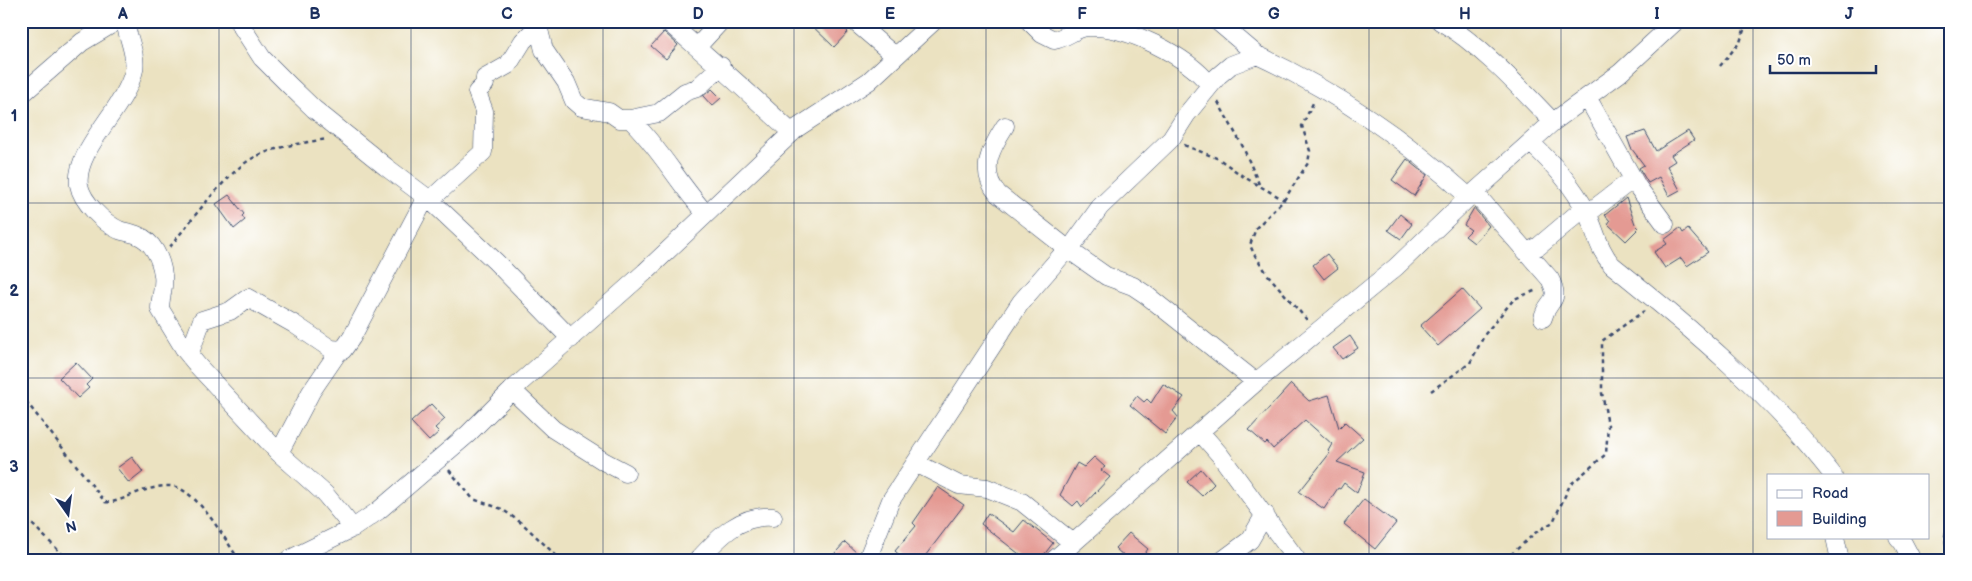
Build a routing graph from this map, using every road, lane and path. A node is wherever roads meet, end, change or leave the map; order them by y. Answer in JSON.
{"nodes":[{"id":1,"x":117,"y":21,"type":"edge"},
{"id":2,"x":125,"y":21,"type":"edge"},
{"id":3,"x":238,"y":21,"type":"edge"},
{"id":4,"x":667,"y":21,"type":"edge"},
{"id":5,"x":721,"y":21,"type":"edge"},
{"id":6,"x":854,"y":21,"type":"edge"},
{"id":7,"x":934,"y":21,"type":"edge"},
{"id":8,"x":1029,"y":21,"type":"edge"},
{"id":9,"x":1217,"y":21,"type":"edge"},
{"id":10,"x":1440,"y":21,"type":"edge"},
{"id":11,"x":1676,"y":21,"type":"edge"},
{"id":12,"x":1747,"y":21,"type":"edge"},
{"id":13,"x":540,"y":24,"type":"edge"},
{"id":14,"x":697,"y":47,"type":"junction"},
{"id":15,"x":1257,"y":55,"type":"junction"},
{"id":16,"x":895,"y":56,"type":"junction"},
{"id":17,"x":721,"y":66,"type":"junction"},
{"id":18,"x":1720,"y":66,"type":"dead end"},
{"id":19,"x":1210,"y":86,"type":"junction"},
{"id":20,"x":1320,"y":89,"type":"junction"},
{"id":21,"x":21,"y":95,"type":"edge"},
{"id":22,"x":1587,"y":98,"type":"junction"},
{"id":23,"x":630,"y":119,"type":"junction"},
{"id":24,"x":1553,"y":122,"type":"junction"},
{"id":25,"x":1005,"y":126,"type":"dead end"},
{"id":26,"x":792,"y":133,"type":"junction"},
{"id":27,"x":347,"y":136,"type":"junction"},
{"id":28,"x":1171,"y":139,"type":"junction"},
{"id":29,"x":1531,"y":143,"type":"junction"},
{"id":30,"x":1632,"y":179,"type":"junction"},
{"id":31,"x":1259,"y":185,"type":"junction"},
{"id":32,"x":1472,"y":194,"type":"junction"},
{"id":33,"x":428,"y":198,"type":"junction"},
{"id":34,"x":1284,"y":200,"type":"junction"},
{"id":35,"x":1586,"y":211,"type":"junction"},
{"id":36,"x":706,"y":214,"type":"junction"},
{"id":37,"x":1665,"y":224,"type":"dead end"},
{"id":38,"x":1068,"y":250,"type":"junction"},
{"id":39,"x":1526,"y":252,"type":"junction"},
{"id":40,"x":159,"y":260,"type":"junction"},
{"id":41,"x":1554,"y":286,"type":"junction"},
{"id":42,"x":1657,"y":302,"type":"junction"},
{"id":43,"x":1544,"y":318,"type":"dead end"},
{"id":44,"x":1318,"y":332,"type":"junction"},
{"id":45,"x":571,"y":339,"type":"junction"},
{"id":46,"x":339,"y":351,"type":"junction"},
{"id":47,"x":189,"y":355,"type":"junction"},
{"id":48,"x":1256,"y":382,"type":"junction"},
{"id":49,"x":512,"y":390,"type":"junction"},
{"id":50,"x":1431,"y":391,"type":"dead end"},
{"id":51,"x":21,"y":395,"type":"edge"},
{"id":52,"x":1200,"y":432,"type":"junction"},
{"id":53,"x":279,"y":453,"type":"junction"},
{"id":54,"x":437,"y":458,"type":"junction"},
{"id":55,"x":916,"y":463,"type":"junction"},
{"id":56,"x":1823,"y":468,"type":"edge"},
{"id":57,"x":626,"y":473,"type":"dead end"},
{"id":58,"x":21,"y":513,"type":"edge"},
{"id":59,"x":1265,"y":514,"type":"junction"},
{"id":60,"x":773,"y":517,"type":"dead end"},
{"id":61,"x":1951,"y":518,"type":"edge"},
{"id":62,"x":354,"y":528,"type":"junction"},
{"id":63,"x":1835,"y":538,"type":"edge"},
{"id":64,"x":1899,"y":538,"type":"edge"},
{"id":65,"x":1073,"y":543,"type":"junction"},
{"id":66,"x":699,"y":559,"type":"edge"},
{"id":67,"x":68,"y":560,"type":"edge"},
{"id":68,"x":239,"y":560,"type":"edge"},
{"id":69,"x":288,"y":560,"type":"edge"},
{"id":70,"x":561,"y":560,"type":"edge"},
{"id":71,"x":867,"y":560,"type":"edge"},
{"id":72,"x":1054,"y":560,"type":"edge"},
{"id":73,"x":1223,"y":560,"type":"edge"},
{"id":74,"x":1298,"y":560,"type":"edge"},
{"id":75,"x":1505,"y":560,"type":"edge"},
{"id":76,"x":1840,"y":560,"type":"edge"},
{"id":77,"x":1912,"y":560,"type":"edge"},
{"id":78,"x":1948,"y":560,"type":"edge"}],
"edges":[{"from":1,"to":21,"type":"street"},
{"from":2,"to":40,"type":"street"},
{"from":3,"to":27,"type":"street"},
{"from":4,"to":14,"type":"street"},
{"from":5,"to":14,"type":"street"},
{"from":6,"to":16,"type":"street"},
{"from":7,"to":16,"type":"street"},
{"from":8,"to":19,"type":"street"},
{"from":9,"to":15,"type":"street"},
{"from":10,"to":24,"type":"street"},
{"from":11,"to":22,"type":"street"},
{"from":12,"to":18,"type":"path"},
{"from":13,"to":23,"type":"street"},
{"from":13,"to":33,"type":"street"},
{"from":14,"to":17,"type":"street"},
{"from":15,"to":19,"type":"street"},
{"from":15,"to":20,"type":"street"},
{"from":16,"to":26,"type":"street"},
{"from":17,"to":23,"type":"street"},
{"from":17,"to":26,"type":"street"},
{"from":19,"to":28,"type":"street"},
{"from":19,"to":31,"type":"path"},
{"from":20,"to":32,"type":"street"},
{"from":20,"to":34,"type":"path"},
{"from":22,"to":24,"type":"street"},
{"from":22,"to":30,"type":"street"},
{"from":23,"to":36,"type":"street"},
{"from":24,"to":29,"type":"street"},
{"from":25,"to":38,"type":"street"},
{"from":26,"to":36,"type":"street"},
{"from":27,"to":33,"type":"street"},
{"from":27,"to":40,"type":"path"},
{"from":28,"to":31,"type":"path"},
{"from":28,"to":38,"type":"street"},
{"from":29,"to":32,"type":"street"},
{"from":29,"to":35,"type":"street"},
{"from":30,"to":35,"type":"street"},
{"from":30,"to":37,"type":"street"},
{"from":31,"to":34,"type":"path"},
{"from":32,"to":39,"type":"street"},
{"from":32,"to":44,"type":"street"},
{"from":33,"to":45,"type":"street"},
{"from":33,"to":46,"type":"street"},
{"from":34,"to":44,"type":"path"},
{"from":35,"to":39,"type":"street"},
{"from":35,"to":42,"type":"street"},
{"from":36,"to":45,"type":"street"},
{"from":38,"to":48,"type":"street"},
{"from":38,"to":55,"type":"street"},
{"from":39,"to":41,"type":"street"},
{"from":40,"to":47,"type":"street"},
{"from":41,"to":43,"type":"street"},
{"from":41,"to":50,"type":"path"},
{"from":42,"to":56,"type":"street"},
{"from":42,"to":75,"type":"path"},
{"from":44,"to":48,"type":"street"},
{"from":45,"to":49,"type":"street"},
{"from":46,"to":47,"type":"street"},
{"from":46,"to":53,"type":"street"},
{"from":47,"to":53,"type":"street"},
{"from":48,"to":52,"type":"street"},
{"from":49,"to":54,"type":"street"},
{"from":49,"to":57,"type":"street"},
{"from":51,"to":68,"type":"path"},
{"from":52,"to":59,"type":"street"},
{"from":52,"to":65,"type":"street"},
{"from":53,"to":62,"type":"street"},
{"from":54,"to":62,"type":"street"},
{"from":54,"to":70,"type":"path"},
{"from":55,"to":65,"type":"street"},
{"from":55,"to":71,"type":"street"},
{"from":58,"to":67,"type":"path"},
{"from":59,"to":73,"type":"street"},
{"from":59,"to":74,"type":"street"},
{"from":60,"to":66,"type":"street"},
{"from":61,"to":78,"type":"path"},
{"from":62,"to":69,"type":"street"},
{"from":63,"to":76,"type":"street"},
{"from":64,"to":77,"type":"street"},
{"from":65,"to":72,"type":"street"}]}
